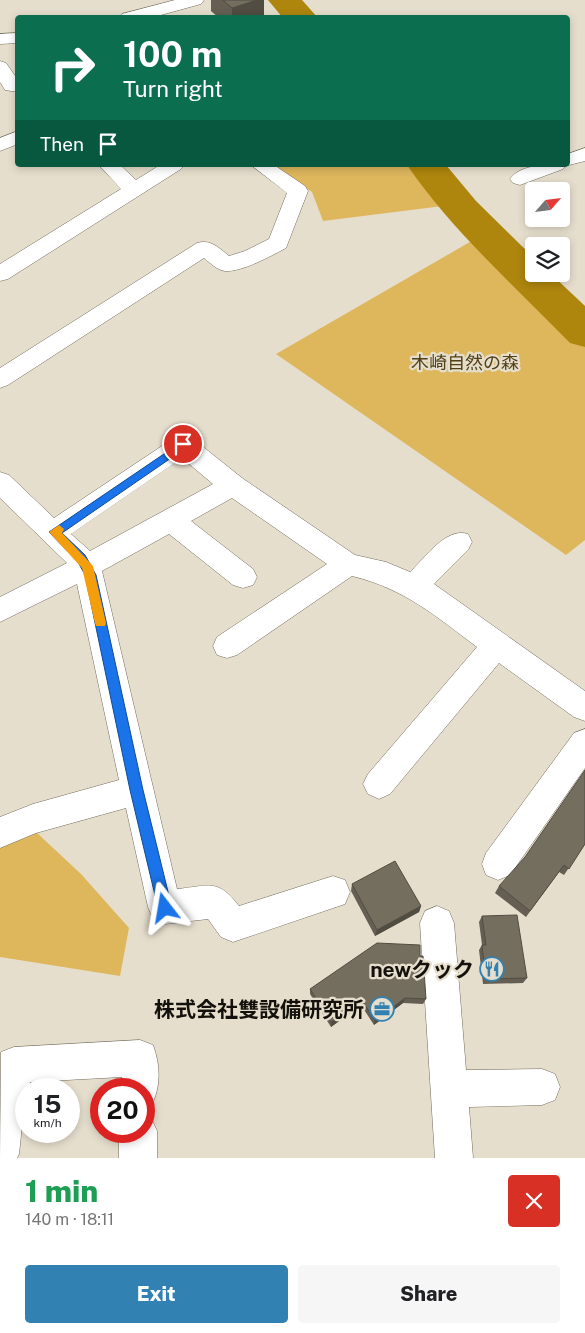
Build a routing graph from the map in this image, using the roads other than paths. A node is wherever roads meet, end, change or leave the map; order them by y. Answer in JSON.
{"nodes":[{"id":1,"x":195,"y":0,"type":"edge"},
{"id":2,"x":175,"y":13,"type":"edge"},
{"id":3,"x":156,"y":15,"type":"edge"},
{"id":4,"x":15,"y":38,"type":"edge"},
{"id":5,"x":0,"y":39,"type":"edge"},
{"id":6,"x":0,"y":67,"type":"edge"},
{"id":7,"x":15,"y":86,"type":"edge"},
{"id":8,"x":15,"y":138,"type":"edge"},
{"id":9,"x":0,"y":145,"type":"edge"},
{"id":10,"x":585,"y":154,"type":"edge"},
{"id":11,"x":570,"y":159,"type":"edge"},
{"id":12,"x":111,"y":167,"type":"edge"},
{"id":13,"x":171,"y":167,"type":"edge"},
{"id":14,"x":264,"y":167,"type":"edge"},
{"id":15,"x":551,"y":167,"type":"edge"},
{"id":16,"x":520,"y":179,"type":"dead end"},
{"id":17,"x":134,"y":190,"type":"junction"},
{"id":18,"x":0,"y":274,"type":"edge"},
{"id":19,"x":0,"y":379,"type":"edge"},
{"id":20,"x":0,"y":482,"type":"edge"},
{"id":21,"x":233,"y":485,"type":"junction"},
{"id":22,"x":169,"y":519,"type":"junction"},
{"id":23,"x":54,"y":532,"type":"junction"},
{"id":24,"x":460,"y":542,"type":"dead end"},
{"id":25,"x":348,"y":564,"type":"junction"},
{"id":26,"x":87,"y":566,"type":"junction"},
{"id":27,"x":242,"y":577,"type":"dead end"},
{"id":28,"x":413,"y":587,"type":"junction"},
{"id":29,"x":0,"y":610,"type":"edge"},
{"id":30,"x":497,"y":644,"type":"junction"},
{"id":31,"x":227,"y":646,"type":"dead end"},
{"id":32,"x":585,"y":708,"type":"edge"},
{"id":33,"x":585,"y":743,"type":"edge"},
{"id":34,"x":379,"y":784,"type":"dead end"},
{"id":35,"x":137,"y":790,"type":"junction"},
{"id":36,"x":0,"y":833,"type":"edge"},
{"id":37,"x":498,"y":864,"type":"dead end"},
{"id":38,"x":333,"y":892,"type":"dead end"},
{"id":39,"x":437,"y":923,"type":"dead end"},
{"id":40,"x":140,"y":1078,"type":"edge"},
{"id":41,"x":542,"y":1087,"type":"dead end"},
{"id":42,"x":449,"y":1089,"type":"junction"},
{"id":43,"x":138,"y":1143,"type":"edge"},
{"id":44,"x":0,"y":1154,"type":"edge"},
{"id":45,"x":138,"y":1158,"type":"edge"},
{"id":46,"x":454,"y":1158,"type":"edge"}],
"edges":[{"from":1,"to":2,"type":"street"},
{"from":2,"to":3,"type":"street"},
{"from":4,"to":5,"type":"street"},
{"from":6,"to":7,"type":"street"},
{"from":8,"to":9,"type":"street"},
{"from":10,"to":11,"type":"street"},
{"from":12,"to":17,"type":"street"},
{"from":13,"to":17,"type":"street"},
{"from":14,"to":19,"type":"street"},
{"from":15,"to":16,"type":"street"},
{"from":17,"to":18,"type":"street"},
{"from":20,"to":23,"type":"street"},
{"from":21,"to":22,"type":"street"},
{"from":21,"to":23,"type":"street"},
{"from":21,"to":25,"type":"street"},
{"from":22,"to":26,"type":"street"},
{"from":22,"to":27,"type":"street"},
{"from":23,"to":26,"type":"street"},
{"from":24,"to":28,"type":"street"},
{"from":25,"to":28,"type":"street"},
{"from":25,"to":31,"type":"street"},
{"from":26,"to":29,"type":"street"},
{"from":26,"to":35,"type":"street"},
{"from":28,"to":30,"type":"street"},
{"from":30,"to":32,"type":"street"},
{"from":30,"to":34,"type":"street"},
{"from":33,"to":37,"type":"street"},
{"from":35,"to":36,"type":"street"},
{"from":35,"to":38,"type":"street"},
{"from":39,"to":42,"type":"street"},
{"from":40,"to":44,"type":"street"},
{"from":41,"to":42,"type":"street"},
{"from":42,"to":46,"type":"street"},
{"from":43,"to":45,"type":"street"}]}
